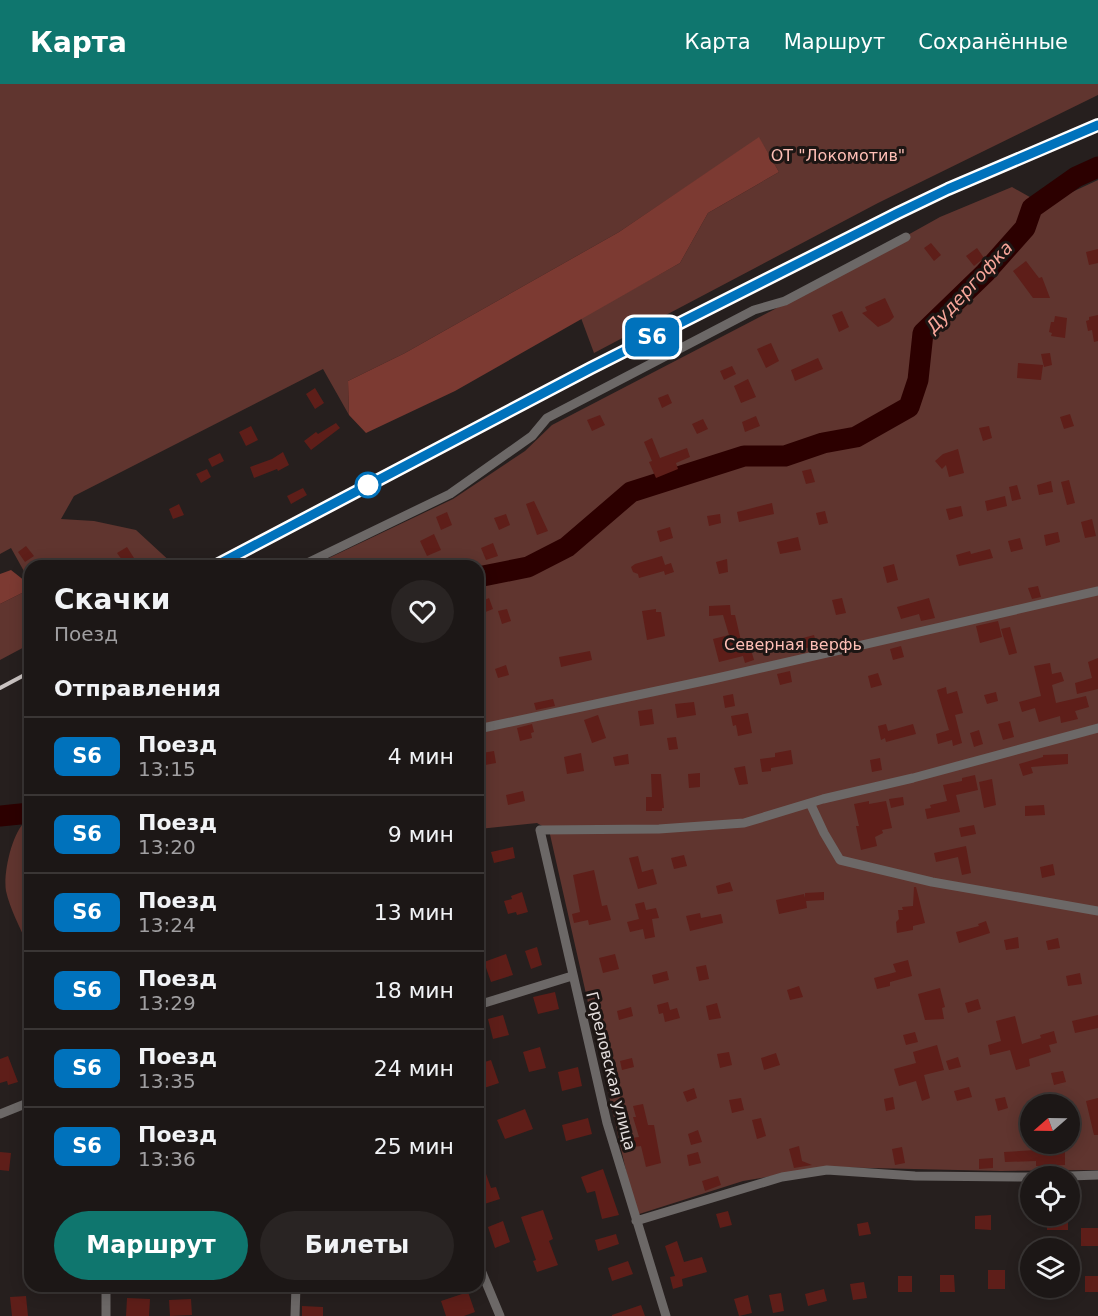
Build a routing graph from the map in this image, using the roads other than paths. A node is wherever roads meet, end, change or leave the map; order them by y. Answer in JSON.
{"nodes":[{"id":1,"x":906,"y":237,"type":"dead end"},
{"id":2,"x":313,"y":560,"type":"edge"},
{"id":3,"x":1098,"y":591,"type":"edge"},
{"id":4,"x":484,"y":728,"type":"edge"},
{"id":5,"x":1098,"y":729,"type":"edge"},
{"id":6,"x":810,"y":803,"type":"junction"},
{"id":7,"x":1098,"y":911,"type":"edge"},
{"id":8,"x":572,"y":976,"type":"junction"},
{"id":9,"x":484,"y":1003,"type":"edge"},
{"id":10,"x":24,"y":1104,"type":"edge"},
{"id":11,"x":0,"y":1114,"type":"edge"},
{"id":12,"x":1096,"y":1174,"type":"edge"},
{"id":13,"x":1080,"y":1175,"type":"edge"},
{"id":14,"x":1020,"y":1176,"type":"edge"},
{"id":15,"x":636,"y":1221,"type":"junction"},
{"id":16,"x":484,"y":1277,"type":"edge"},
{"id":17,"x":106,"y":1292,"type":"edge"},
{"id":18,"x":296,"y":1292,"type":"edge"},
{"id":19,"x":106,"y":1316,"type":"edge"},
{"id":20,"x":296,"y":1316,"type":"edge"},
{"id":21,"x":500,"y":1316,"type":"edge"},
{"id":22,"x":666,"y":1316,"type":"edge"}],
"edges":[{"from":1,"to":2,"type":"street"},
{"from":3,"to":4,"type":"street"},
{"from":5,"to":6,"type":"street"},
{"from":6,"to":7,"type":"street"},
{"from":6,"to":8,"type":"street","name":"Гореловская улица"},
{"from":8,"to":9,"type":"street"},
{"from":8,"to":15,"type":"street","name":"Гореловская улица"},
{"from":10,"to":11,"type":"street"},
{"from":12,"to":13,"type":"street"},
{"from":14,"to":15,"type":"street"},
{"from":15,"to":22,"type":"street","name":"Гореловская улица"},
{"from":16,"to":21,"type":"street"},
{"from":17,"to":19,"type":"street"},
{"from":18,"to":20,"type":"street"}]}
